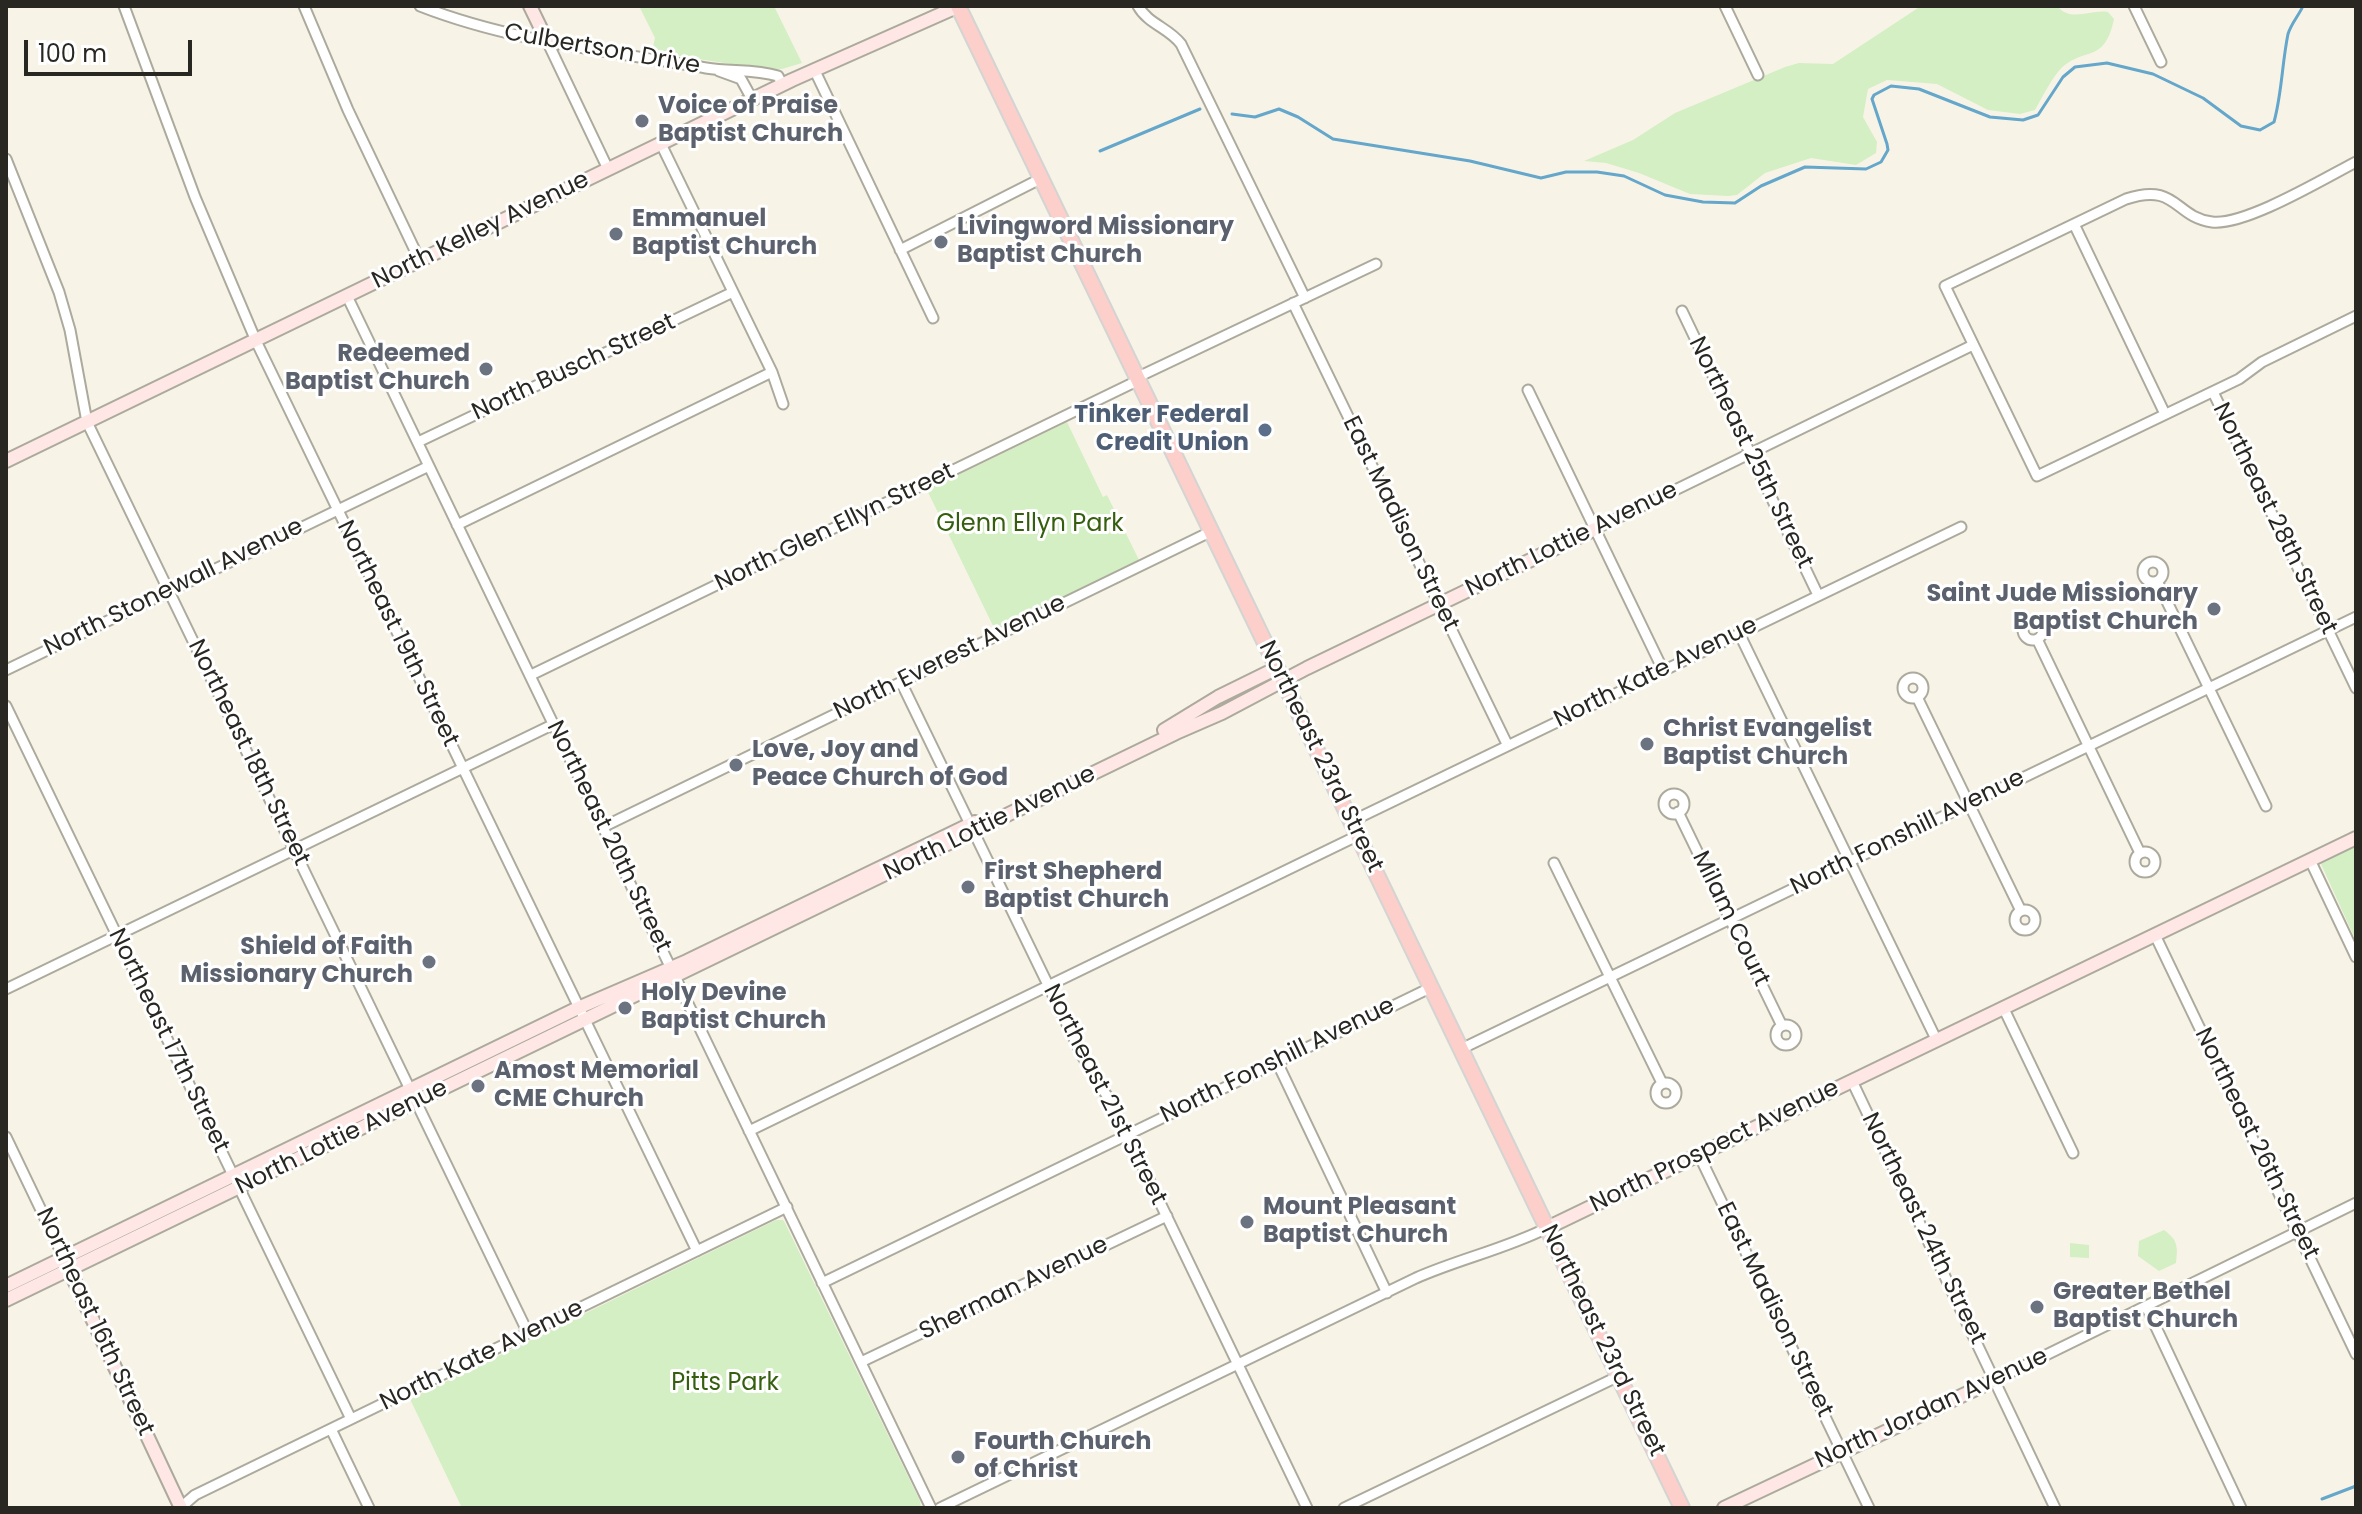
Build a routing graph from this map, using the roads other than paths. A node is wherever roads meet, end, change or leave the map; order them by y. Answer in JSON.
{"nodes":[{"id":1,"x":124,"y":6,"type":"edge"},
{"id":2,"x":304,"y":6,"type":"edge"},
{"id":3,"x":420,"y":6,"type":"edge"},
{"id":4,"x":530,"y":6,"type":"edge"},
{"id":5,"x":959,"y":6,"type":"edge"},
{"id":6,"x":1138,"y":6,"type":"edge"},
{"id":7,"x":1725,"y":6,"type":"edge"},
{"id":8,"x":2134,"y":6,"type":"edge"},
{"id":9,"x":547,"y":41,"type":"junction"},
{"id":10,"x":2161,"y":62,"type":"dead end"},
{"id":11,"x":712,"y":69,"type":"junction"},
{"id":12,"x":814,"y":69,"type":"junction"},
{"id":13,"x":1758,"y":75,"type":"dead end"},
{"id":14,"x":782,"y":84,"type":"junction"},
{"id":15,"x":752,"y":99,"type":"junction"},
{"id":16,"x":661,"y":144,"type":"junction"},
{"id":17,"x":6,"y":159,"type":"edge"},
{"id":18,"x":2356,"y":162,"type":"edge"},
{"id":19,"x":608,"y":169,"type":"junction"},
{"id":20,"x":1042,"y":178,"type":"junction"},
{"id":21,"x":2074,"y":224,"type":"junction"},
{"id":22,"x":900,"y":250,"type":"junction"},
{"id":23,"x":420,"y":261,"type":"junction"},
{"id":24,"x":1376,"y":264,"type":"dead end"},
{"id":25,"x":731,"y":293,"type":"junction"},
{"id":26,"x":347,"y":296,"type":"junction"},
{"id":27,"x":1305,"y":298,"type":"junction"},
{"id":28,"x":1293,"y":303,"type":"junction"},
{"id":29,"x":1682,"y":311,"type":"dead end"},
{"id":30,"x":2356,"y":316,"type":"edge"},
{"id":31,"x":933,"y":318,"type":"dead end"},
{"id":32,"x":256,"y":341,"type":"junction"},
{"id":33,"x":1973,"y":345,"type":"junction"},
{"id":34,"x":772,"y":372,"type":"junction"},
{"id":35,"x":1138,"y":379,"type":"junction"},
{"id":36,"x":1528,"y":390,"type":"dead end"},
{"id":37,"x":2213,"y":392,"type":"junction"},
{"id":38,"x":783,"y":404,"type":"dead end"},
{"id":39,"x":2165,"y":414,"type":"junction"},
{"id":40,"x":87,"y":422,"type":"junction"},
{"id":41,"x":418,"y":442,"type":"junction"},
{"id":42,"x":1751,"y":454,"type":"junction"},
{"id":43,"x":6,"y":461,"type":"edge"},
{"id":44,"x":429,"y":466,"type":"junction"},
{"id":45,"x":337,"y":509,"type":"junction"},
{"id":46,"x":457,"y":525,"type":"junction"},
{"id":47,"x":1961,"y":527,"type":"dead end"},
{"id":48,"x":1595,"y":529,"type":"junction"},
{"id":49,"x":1212,"y":531,"type":"junction"},
{"id":50,"x":2157,"y":581,"type":"dead end"},
{"id":51,"x":169,"y":591,"type":"junction"},
{"id":52,"x":1818,"y":595,"type":"junction"},
{"id":53,"x":1439,"y":604,"type":"junction"},
{"id":54,"x":2356,"y":617,"type":"edge"},
{"id":55,"x":2328,"y":631,"type":"junction"},
{"id":56,"x":1739,"y":633,"type":"junction"},
{"id":57,"x":2037,"y":639,"type":"dead end"},
{"id":58,"x":6,"y":670,"type":"edge"},
{"id":59,"x":1663,"y":670,"type":"junction"},
{"id":60,"x":531,"y":675,"type":"junction"},
{"id":61,"x":1280,"y":675,"type":"junction"},
{"id":62,"x":901,"y":682,"type":"junction"},
{"id":63,"x":2209,"y":688,"type":"junction"},
{"id":64,"x":2356,"y":688,"type":"edge"},
{"id":65,"x":1917,"y":697,"type":"dead end"},
{"id":66,"x":6,"y":706,"type":"edge"},
{"id":67,"x":554,"y":724,"type":"junction"},
{"id":68,"x":1507,"y":744,"type":"junction"},
{"id":69,"x":2089,"y":746,"type":"junction"},
{"id":70,"x":462,"y":767,"type":"junction"},
{"id":71,"x":1969,"y":804,"type":"junction"},
{"id":72,"x":2266,"y":806,"type":"dead end"},
{"id":73,"x":1678,"y":812,"type":"dead end"},
{"id":74,"x":1352,"y":821,"type":"junction"},
{"id":75,"x":603,"y":827,"type":"junction"},
{"id":76,"x":972,"y":828,"type":"junction"},
{"id":77,"x":1359,"y":835,"type":"junction"},
{"id":78,"x":2356,"y":838,"type":"edge"},
{"id":79,"x":294,"y":849,"type":"junction"},
{"id":80,"x":2140,"y":853,"type":"dead end"},
{"id":81,"x":2310,"y":860,"type":"junction"},
{"id":82,"x":1850,"y":862,"type":"junction"},
{"id":83,"x":1554,"y":863,"type":"dead end"},
{"id":84,"x":2021,"y":911,"type":"dead end"},
{"id":85,"x":1730,"y":919,"type":"junction"},
{"id":86,"x":117,"y":934,"type":"junction"},
{"id":87,"x":2155,"y":935,"type":"junction"},
{"id":88,"x":2356,"y":957,"type":"edge"},
{"id":89,"x":673,"y":973,"type":"junction"},
{"id":90,"x":1610,"y":977,"type":"junction"},
{"id":91,"x":1048,"y":986,"type":"junction"},
{"id":92,"x":1432,"y":987,"type":"junction"},
{"id":93,"x":6,"y":989,"type":"edge"},
{"id":94,"x":2003,"y":1007,"type":"junction"},
{"id":95,"x":581,"y":1014,"type":"junction"},
{"id":96,"x":1782,"y":1026,"type":"dead end"},
{"id":97,"x":1936,"y":1039,"type":"junction"},
{"id":98,"x":1461,"y":1049,"type":"junction"},
{"id":99,"x":1277,"y":1062,"type":"junction"},
{"id":100,"x":1852,"y":1081,"type":"junction"},
{"id":101,"x":1662,"y":1083,"type":"dead end"},
{"id":102,"x":413,"y":1095,"type":"junction"},
{"id":103,"x":749,"y":1131,"type":"junction"},
{"id":104,"x":1127,"y":1134,"type":"junction"},
{"id":105,"x":6,"y":1137,"type":"edge"},
{"id":106,"x":2073,"y":1153,"type":"dead end"},
{"id":107,"x":1699,"y":1155,"type":"junction"},
{"id":108,"x":236,"y":1182,"type":"junction"},
{"id":109,"x":2356,"y":1203,"type":"edge"},
{"id":110,"x":787,"y":1207,"type":"junction"},
{"id":111,"x":1167,"y":1216,"type":"junction"},
{"id":112,"x":1547,"y":1228,"type":"junction"},
{"id":113,"x":2297,"y":1231,"type":"junction"},
{"id":114,"x":697,"y":1251,"type":"junction"},
{"id":115,"x":66,"y":1264,"type":"junction"},
{"id":116,"x":822,"y":1283,"type":"junction"},
{"id":117,"x":6,"y":1286,"type":"edge"},
{"id":118,"x":1387,"y":1293,"type":"junction"},
{"id":119,"x":6,"y":1300,"type":"edge"},
{"id":120,"x":2146,"y":1306,"type":"junction"},
{"id":121,"x":528,"y":1333,"type":"junction"},
{"id":122,"x":2356,"y":1354,"type":"edge"},
{"id":123,"x":861,"y":1362,"type":"junction"},
{"id":124,"x":1238,"y":1365,"type":"junction"},
{"id":125,"x":1619,"y":1376,"type":"junction"},
{"id":126,"x":1995,"y":1380,"type":"junction"},
{"id":127,"x":351,"y":1419,"type":"junction"},
{"id":128,"x":331,"y":1429,"type":"junction"},
{"id":129,"x":1842,"y":1452,"type":"junction"},
{"id":130,"x":180,"y":1508,"type":"edge"},
{"id":131,"x":369,"y":1508,"type":"edge"},
{"id":132,"x":931,"y":1508,"type":"edge"},
{"id":133,"x":940,"y":1508,"type":"edge"},
{"id":134,"x":1307,"y":1508,"type":"edge"},
{"id":135,"x":1344,"y":1508,"type":"edge"},
{"id":136,"x":1682,"y":1508,"type":"edge"},
{"id":137,"x":1724,"y":1508,"type":"edge"},
{"id":138,"x":1869,"y":1508,"type":"edge"},
{"id":139,"x":2055,"y":1508,"type":"edge"},
{"id":140,"x":2241,"y":1508,"type":"edge"}],
"edges":[{"from":1,"to":32,"type":"street","name":"Northeast 19th Street"},
{"from":2,"to":23,"type":"street"},
{"from":3,"to":9,"type":"street","name":"Culbertson Drive"},
{"from":4,"to":9,"type":"street"},
{"from":5,"to":12,"type":"street","name":"North Kelley Avenue"},
{"from":5,"to":20,"type":"main road","name":"Northeast 23rd Street"},
{"from":6,"to":27,"type":"street"},
{"from":7,"to":13,"type":"street"},
{"from":8,"to":10,"type":"street"},
{"from":9,"to":11,"type":"street","name":"Culbertson Drive"},
{"from":9,"to":19,"type":"street"},
{"from":11,"to":14,"type":"street","name":"Culbertson Drive"},
{"from":11,"to":15,"type":"street"},
{"from":12,"to":14,"type":"street","name":"North Kelley Avenue"},
{"from":12,"to":22,"type":"street"},
{"from":14,"to":15,"type":"street","name":"North Kelley Avenue"},
{"from":15,"to":16,"type":"street","name":"North Kelley Avenue"},
{"from":16,"to":19,"type":"street","name":"North Kelley Avenue"},
{"from":16,"to":25,"type":"street"},
{"from":17,"to":40,"type":"street","name":"Northeast 18th Street"},
{"from":18,"to":21,"type":"street"},
{"from":19,"to":23,"type":"street","name":"North Kelley Avenue"},
{"from":20,"to":22,"type":"street"},
{"from":20,"to":35,"type":"main road","name":"Northeast 23rd Street"},
{"from":21,"to":33,"type":"street"},
{"from":21,"to":39,"type":"street"},
{"from":22,"to":31,"type":"street"},
{"from":23,"to":26,"type":"street","name":"North Kelley Avenue"},
{"from":24,"to":27,"type":"street","name":"North Glen Ellyn Street"},
{"from":25,"to":34,"type":"street"},
{"from":25,"to":41,"type":"street","name":"North Busch Street"},
{"from":26,"to":32,"type":"street","name":"North Kelley Avenue"},
{"from":26,"to":41,"type":"street","name":"Northeast 20th Street"},
{"from":27,"to":28,"type":"street","name":"North Glen Ellyn Street"},
{"from":28,"to":35,"type":"street","name":"North Glen Ellyn Street"},
{"from":28,"to":53,"type":"street","name":"East Madison Street"},
{"from":29,"to":42,"type":"street","name":"Northeast 25th Street"},
{"from":30,"to":37,"type":"street"},
{"from":32,"to":40,"type":"street","name":"North Kelley Avenue"},
{"from":32,"to":45,"type":"street","name":"Northeast 19th Street"},
{"from":33,"to":39,"type":"street"},
{"from":33,"to":42,"type":"street","name":"North Lottie Avenue"},
{"from":34,"to":38,"type":"street"},
{"from":34,"to":46,"type":"street"},
{"from":35,"to":49,"type":"main road","name":"Northeast 23rd Street"},
{"from":35,"to":60,"type":"street","name":"North Glen Ellyn Street"},
{"from":36,"to":48,"type":"street"},
{"from":37,"to":39,"type":"street"},
{"from":37,"to":55,"type":"street","name":"Northeast 28th Street"},
{"from":40,"to":43,"type":"street","name":"North Kelley Avenue"},
{"from":40,"to":51,"type":"street","name":"Northeast 18th Street"},
{"from":41,"to":44,"type":"street","name":"Northeast 20th Street"},
{"from":42,"to":48,"type":"street","name":"North Lottie Avenue"},
{"from":42,"to":52,"type":"street","name":"Northeast 25th Street"},
{"from":44,"to":45,"type":"street","name":"North Stonewall Avenue"},
{"from":44,"to":46,"type":"street","name":"Northeast 20th Street"},
{"from":45,"to":51,"type":"street","name":"North Stonewall Avenue"},
{"from":45,"to":70,"type":"street","name":"Northeast 19th Street"},
{"from":46,"to":60,"type":"street","name":"Northeast 20th Street"},
{"from":47,"to":52,"type":"street","name":"North Kate Avenue"},
{"from":48,"to":53,"type":"street","name":"North Lottie Avenue"},
{"from":48,"to":59,"type":"street"},
{"from":49,"to":61,"type":"main road","name":"Northeast 23rd Street"},
{"from":49,"to":62,"type":"street","name":"North Everest Avenue"},
{"from":50,"to":63,"type":"street"},
{"from":51,"to":58,"type":"street","name":"North Stonewall Avenue"},
{"from":51,"to":79,"type":"street","name":"Northeast 18th Street"},
{"from":52,"to":56,"type":"street","name":"North Kate Avenue"},
{"from":53,"to":61,"type":"street","name":"North Lottie Avenue"},
{"from":53,"to":68,"type":"street","name":"East Madison Street"},
{"from":54,"to":55,"type":"street","name":"North Fonshill Avenue"},
{"from":55,"to":63,"type":"street","name":"North Fonshill Avenue"},
{"from":55,"to":64,"type":"street","name":"Northeast 28th Street"},
{"from":56,"to":59,"type":"street","name":"North Kate Avenue"},
{"from":56,"to":82,"type":"street"},
{"from":57,"to":69,"type":"street"},
{"from":59,"to":68,"type":"street","name":"North Kate Avenue"},
{"from":60,"to":67,"type":"street","name":"Northeast 20th Street"},
{"from":61,"to":74,"type":"main road","name":"Northeast 23rd Street"},
{"from":61,"to":76,"type":"street","name":"North Lottie Avenue"},
{"from":62,"to":75,"type":"street","name":"North Everest Avenue"},
{"from":62,"to":76,"type":"street","name":"Northeast 21st Street"},
{"from":63,"to":69,"type":"street","name":"North Fonshill Avenue"},
{"from":63,"to":72,"type":"street"},
{"from":65,"to":71,"type":"street"},
{"from":66,"to":86,"type":"street","name":"Northeast 17th Street"},
{"from":67,"to":70,"type":"street"},
{"from":67,"to":75,"type":"street","name":"Northeast 20th Street"},
{"from":68,"to":74,"type":"street","name":"North Kate Avenue"},
{"from":69,"to":71,"type":"street","name":"North Fonshill Avenue"},
{"from":69,"to":80,"type":"street"},
{"from":70,"to":79,"type":"street"},
{"from":70,"to":95,"type":"street","name":"Northeast 19th Street"},
{"from":71,"to":82,"type":"street","name":"North Fonshill Avenue"},
{"from":71,"to":84,"type":"street"},
{"from":73,"to":85,"type":"street","name":"Milam Court"},
{"from":74,"to":77,"type":"main road","name":"Northeast 23rd Street"},
{"from":75,"to":89,"type":"street","name":"Northeast 20th Street"},
{"from":76,"to":89,"type":"street","name":"North Lottie Avenue"},
{"from":76,"to":91,"type":"street","name":"Northeast 21st Street"},
{"from":77,"to":91,"type":"street"},
{"from":77,"to":92,"type":"main road","name":"Northeast 23rd Street"},
{"from":78,"to":81,"type":"street","name":"North Prospect Avenue"},
{"from":79,"to":86,"type":"street"},
{"from":79,"to":102,"type":"street","name":"Northeast 18th Street"},
{"from":81,"to":87,"type":"street","name":"North Prospect Avenue"},
{"from":81,"to":88,"type":"street"},
{"from":82,"to":85,"type":"street","name":"North Fonshill Avenue"},
{"from":82,"to":97,"type":"street"},
{"from":83,"to":90,"type":"street"},
{"from":85,"to":90,"type":"street","name":"North Fonshill Avenue"},
{"from":85,"to":96,"type":"street","name":"Milam Court"},
{"from":86,"to":93,"type":"street"},
{"from":86,"to":108,"type":"street","name":"Northeast 17th Street"},
{"from":87,"to":94,"type":"street","name":"North Prospect Avenue"},
{"from":87,"to":113,"type":"street","name":"Northeast 26th Street"},
{"from":89,"to":95,"type":"street","name":"North Lottie Avenue"},
{"from":89,"to":103,"type":"street","name":"Northeast 20th Street"},
{"from":90,"to":98,"type":"street","name":"North Fonshill Avenue"},
{"from":90,"to":101,"type":"street"},
{"from":91,"to":103,"type":"street"},
{"from":91,"to":104,"type":"street","name":"Northeast 21st Street"},
{"from":92,"to":98,"type":"main road","name":"Northeast 23rd Street"},
{"from":92,"to":99,"type":"street","name":"North Fonshill Avenue"},
{"from":94,"to":97,"type":"street","name":"North Prospect Avenue"},
{"from":94,"to":106,"type":"street"},
{"from":95,"to":102,"type":"street","name":"North Lottie Avenue"},
{"from":95,"to":114,"type":"street","name":"Northeast 19th Street"},
{"from":97,"to":100,"type":"street","name":"North Prospect Avenue"},
{"from":98,"to":112,"type":"main road","name":"Northeast 23rd Street"},
{"from":99,"to":104,"type":"street","name":"North Fonshill Avenue"},
{"from":99,"to":118,"type":"street"},
{"from":100,"to":107,"type":"street","name":"North Prospect Avenue"},
{"from":100,"to":126,"type":"street","name":"Northeast 24th Street"},
{"from":102,"to":108,"type":"street","name":"North Lottie Avenue"},
{"from":102,"to":121,"type":"street","name":"Northeast 18th Street"},
{"from":103,"to":110,"type":"street","name":"Northeast 20th Street"},
{"from":104,"to":111,"type":"street","name":"Northeast 21st Street"},
{"from":104,"to":116,"type":"street","name":"North Fonshill Avenue"},
{"from":105,"to":115,"type":"street","name":"Northeast 16th Street"},
{"from":107,"to":112,"type":"street","name":"North Prospect Avenue"},
{"from":107,"to":129,"type":"street","name":"East Madison Street"},
{"from":108,"to":115,"type":"street","name":"North Lottie Avenue"},
{"from":108,"to":127,"type":"street","name":"Northeast 17th Street"},
{"from":109,"to":113,"type":"street","name":"North Jordan Avenue"},
{"from":110,"to":114,"type":"street","name":"North Kate Avenue"},
{"from":110,"to":116,"type":"street","name":"Northeast 20th Street"},
{"from":111,"to":123,"type":"street","name":"Sherman Avenue"},
{"from":111,"to":124,"type":"street","name":"Northeast 21st Street"},
{"from":112,"to":118,"type":"street","name":"North Prospect Avenue"},
{"from":112,"to":125,"type":"main road","name":"Northeast 23rd Street"},
{"from":113,"to":120,"type":"street","name":"North Jordan Avenue"},
{"from":113,"to":122,"type":"street","name":"Northeast 26th Street"},
{"from":114,"to":121,"type":"street","name":"North Kate Avenue"},
{"from":115,"to":117,"type":"street","name":"North Lottie Avenue"},
{"from":115,"to":119,"type":"street","name":"North Lottie Avenue"},
{"from":115,"to":130,"type":"street","name":"Northeast 16th Street"},
{"from":116,"to":123,"type":"street","name":"Northeast 20th Street"},
{"from":118,"to":124,"type":"street","name":"North Prospect Avenue"},
{"from":120,"to":126,"type":"street","name":"North Jordan Avenue"},
{"from":120,"to":140,"type":"street"},
{"from":121,"to":127,"type":"street","name":"North Kate Avenue"},
{"from":123,"to":132,"type":"street","name":"Northeast 20th Street"},
{"from":124,"to":133,"type":"street","name":"North Prospect Avenue"},
{"from":124,"to":134,"type":"street","name":"Northeast 21st Street"},
{"from":125,"to":135,"type":"street"},
{"from":125,"to":136,"type":"main road","name":"Northeast 23rd Street"},
{"from":126,"to":129,"type":"street","name":"North Jordan Avenue"},
{"from":126,"to":139,"type":"street","name":"Northeast 24th Street"},
{"from":127,"to":128,"type":"street","name":"North Kate Avenue"},
{"from":128,"to":130,"type":"street","name":"North Kate Avenue"},
{"from":128,"to":131,"type":"street"},
{"from":129,"to":137,"type":"street","name":"North Jordan Avenue"},
{"from":129,"to":138,"type":"street","name":"East Madison Street"}]}
